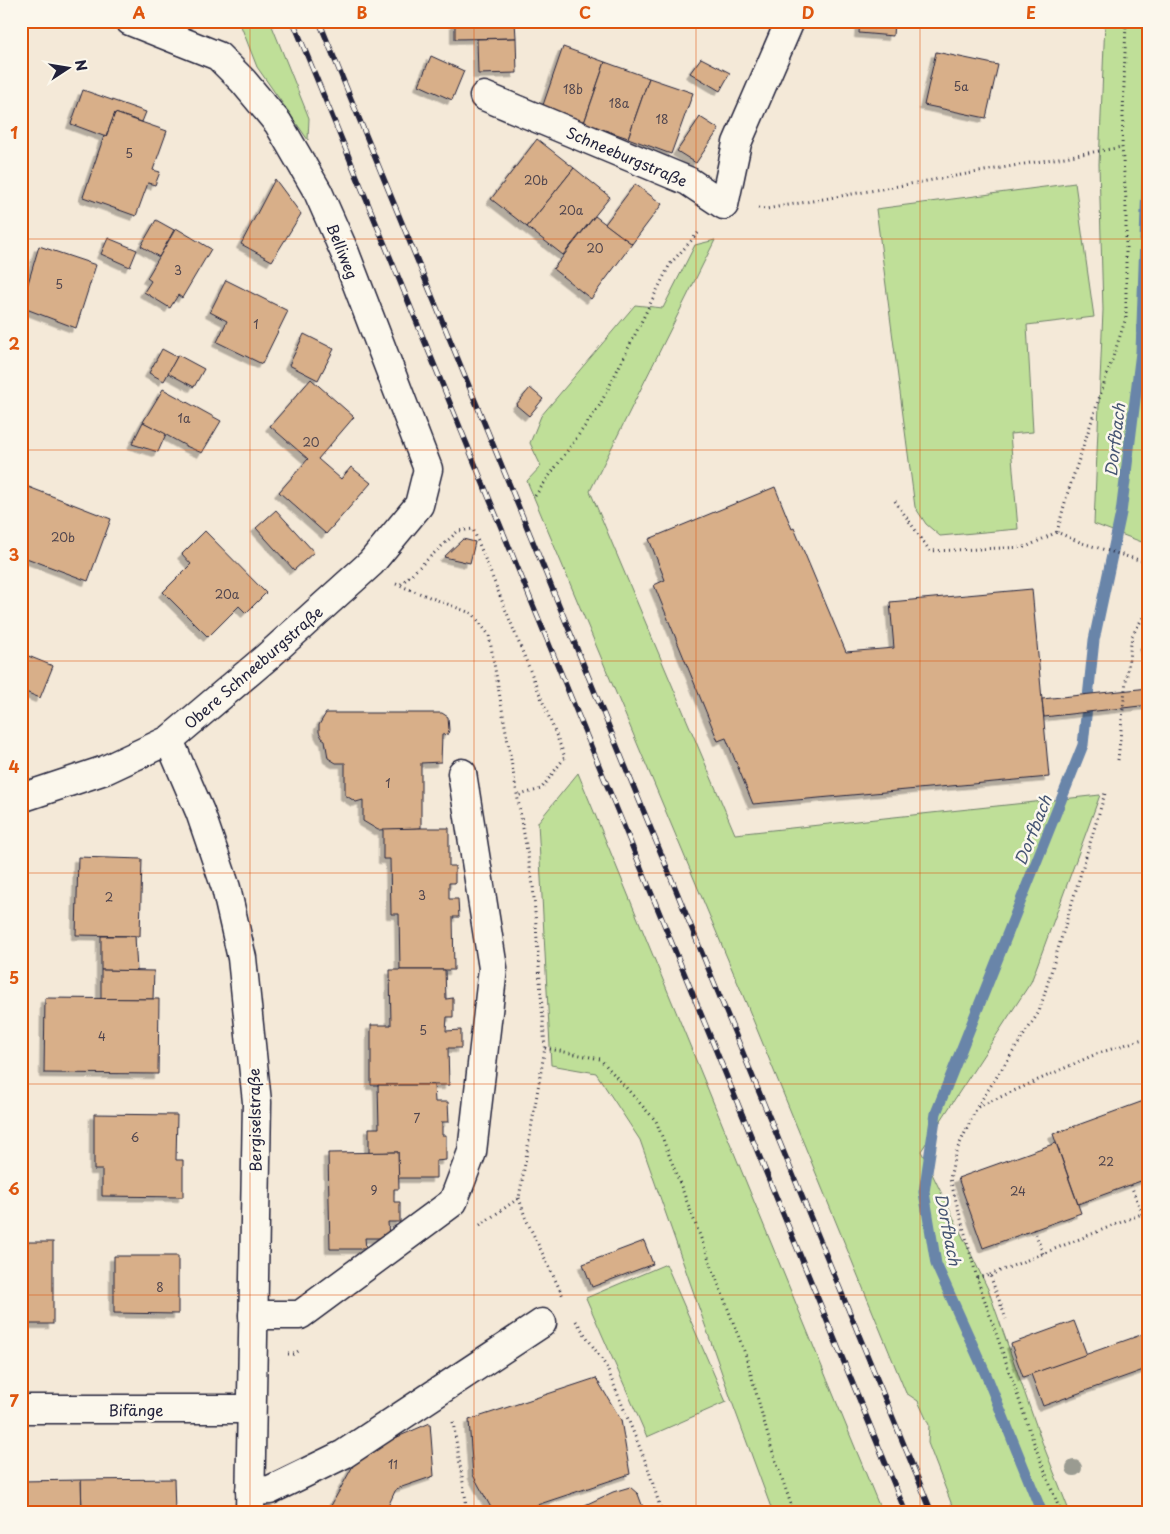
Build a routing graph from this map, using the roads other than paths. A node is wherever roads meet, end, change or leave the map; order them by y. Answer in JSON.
{"nodes":[{"id":1,"x":130,"y":21,"type":"edge"},
{"id":2,"x":790,"y":21,"type":"edge"},
{"id":3,"x":484,"y":96,"type":"dead end"},
{"id":4,"x":428,"y":469,"type":"joint"},
{"id":5,"x":169,"y":740,"type":"junction"},
{"id":6,"x":462,"y":772,"type":"dead end"},
{"id":7,"x":21,"y":798,"type":"edge"},
{"id":8,"x":253,"y":1315,"type":"junction"},
{"id":9,"x":542,"y":1324,"type":"dead end"},
{"id":10,"x":21,"y":1409,"type":"edge"},
{"id":11,"x":251,"y":1409,"type":"junction"},
{"id":12,"x":250,"y":1502,"type":"edge"}],
"edges":[{"from":1,"to":4,"type":"street","name":"Belliweg"},
{"from":2,"to":3,"type":"street","name":"Schneeburgstraße"},
{"from":4,"to":5,"type":"street","name":"Obere Schneeburgstraße"},
{"from":5,"to":7,"type":"street","name":"Obere Schneeburgstraße"},
{"from":5,"to":8,"type":"street","name":"Bergiselstraße"},
{"from":6,"to":8,"type":"street"},
{"from":8,"to":11,"type":"street","name":"Bergiselstraße"},
{"from":9,"to":12,"type":"street"},
{"from":10,"to":11,"type":"street","name":"Bifänge"},
{"from":11,"to":12,"type":"street","name":"Bergiselstraße"}]}
